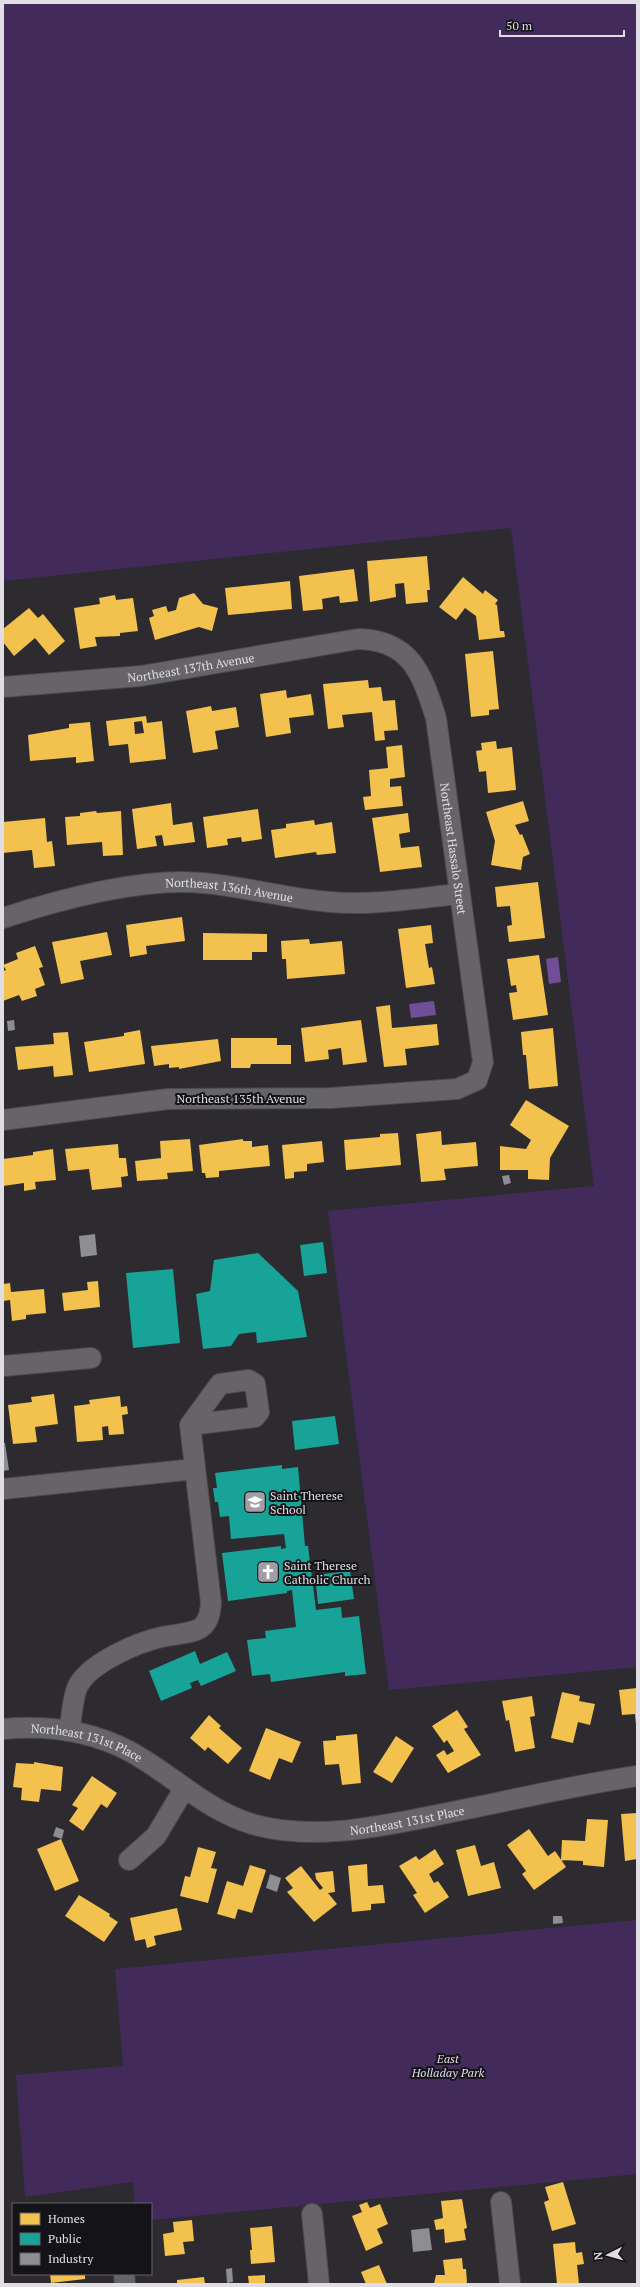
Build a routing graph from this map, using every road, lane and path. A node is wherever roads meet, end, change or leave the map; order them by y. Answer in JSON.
{"nodes":[{"id":1,"x":378,"y":641,"type":"joint"},
{"id":2,"x":3,"y":687,"type":"edge"},
{"id":3,"x":460,"y":894,"type":"junction"},
{"id":4,"x":3,"y":918,"type":"edge"},
{"id":5,"x":477,"y":1080,"type":"joint"},
{"id":6,"x":3,"y":1120,"type":"edge"},
{"id":7,"x":91,"y":1358,"type":"dead end"},
{"id":8,"x":3,"y":1366,"type":"edge"},
{"id":9,"x":190,"y":1425,"type":"dead end"},
{"id":10,"x":195,"y":1469,"type":"junction"},
{"id":11,"x":3,"y":1489,"type":"edge"},
{"id":12,"x":3,"y":1729,"type":"edge"},
{"id":13,"x":69,"y":1731,"type":"junction"},
{"id":14,"x":637,"y":1776,"type":"edge"},
{"id":15,"x":184,"y":1789,"type":"junction"},
{"id":16,"x":129,"y":1860,"type":"dead end"},
{"id":17,"x":502,"y":2202,"type":"dead end"},
{"id":18,"x":312,"y":2214,"type":"dead end"},
{"id":19,"x":318,"y":2284,"type":"edge"},
{"id":20,"x":510,"y":2284,"type":"edge"}],
"edges":[{"from":1,"to":2,"type":"street","name":"Northeast 137th Avenue"},
{"from":1,"to":3,"type":"street","name":"Northeast Hassalo Street"},
{"from":3,"to":4,"type":"street","name":"Northeast 136th Avenue"},
{"from":3,"to":5,"type":"street","name":"Northeast Hassalo Street"},
{"from":5,"to":6,"type":"street","name":"Northeast 135th Avenue"},
{"from":7,"to":8,"type":"street"},
{"from":9,"to":10,"type":"street"},
{"from":10,"to":11,"type":"street"},
{"from":10,"to":13,"type":"street"},
{"from":12,"to":13,"type":"street","name":"Northeast 131st Place"},
{"from":13,"to":15,"type":"street","name":"Northeast 131st Place"},
{"from":14,"to":15,"type":"street","name":"Northeast 131st Place"},
{"from":15,"to":16,"type":"street"},
{"from":17,"to":20,"type":"street"},
{"from":18,"to":19,"type":"street"}]}
